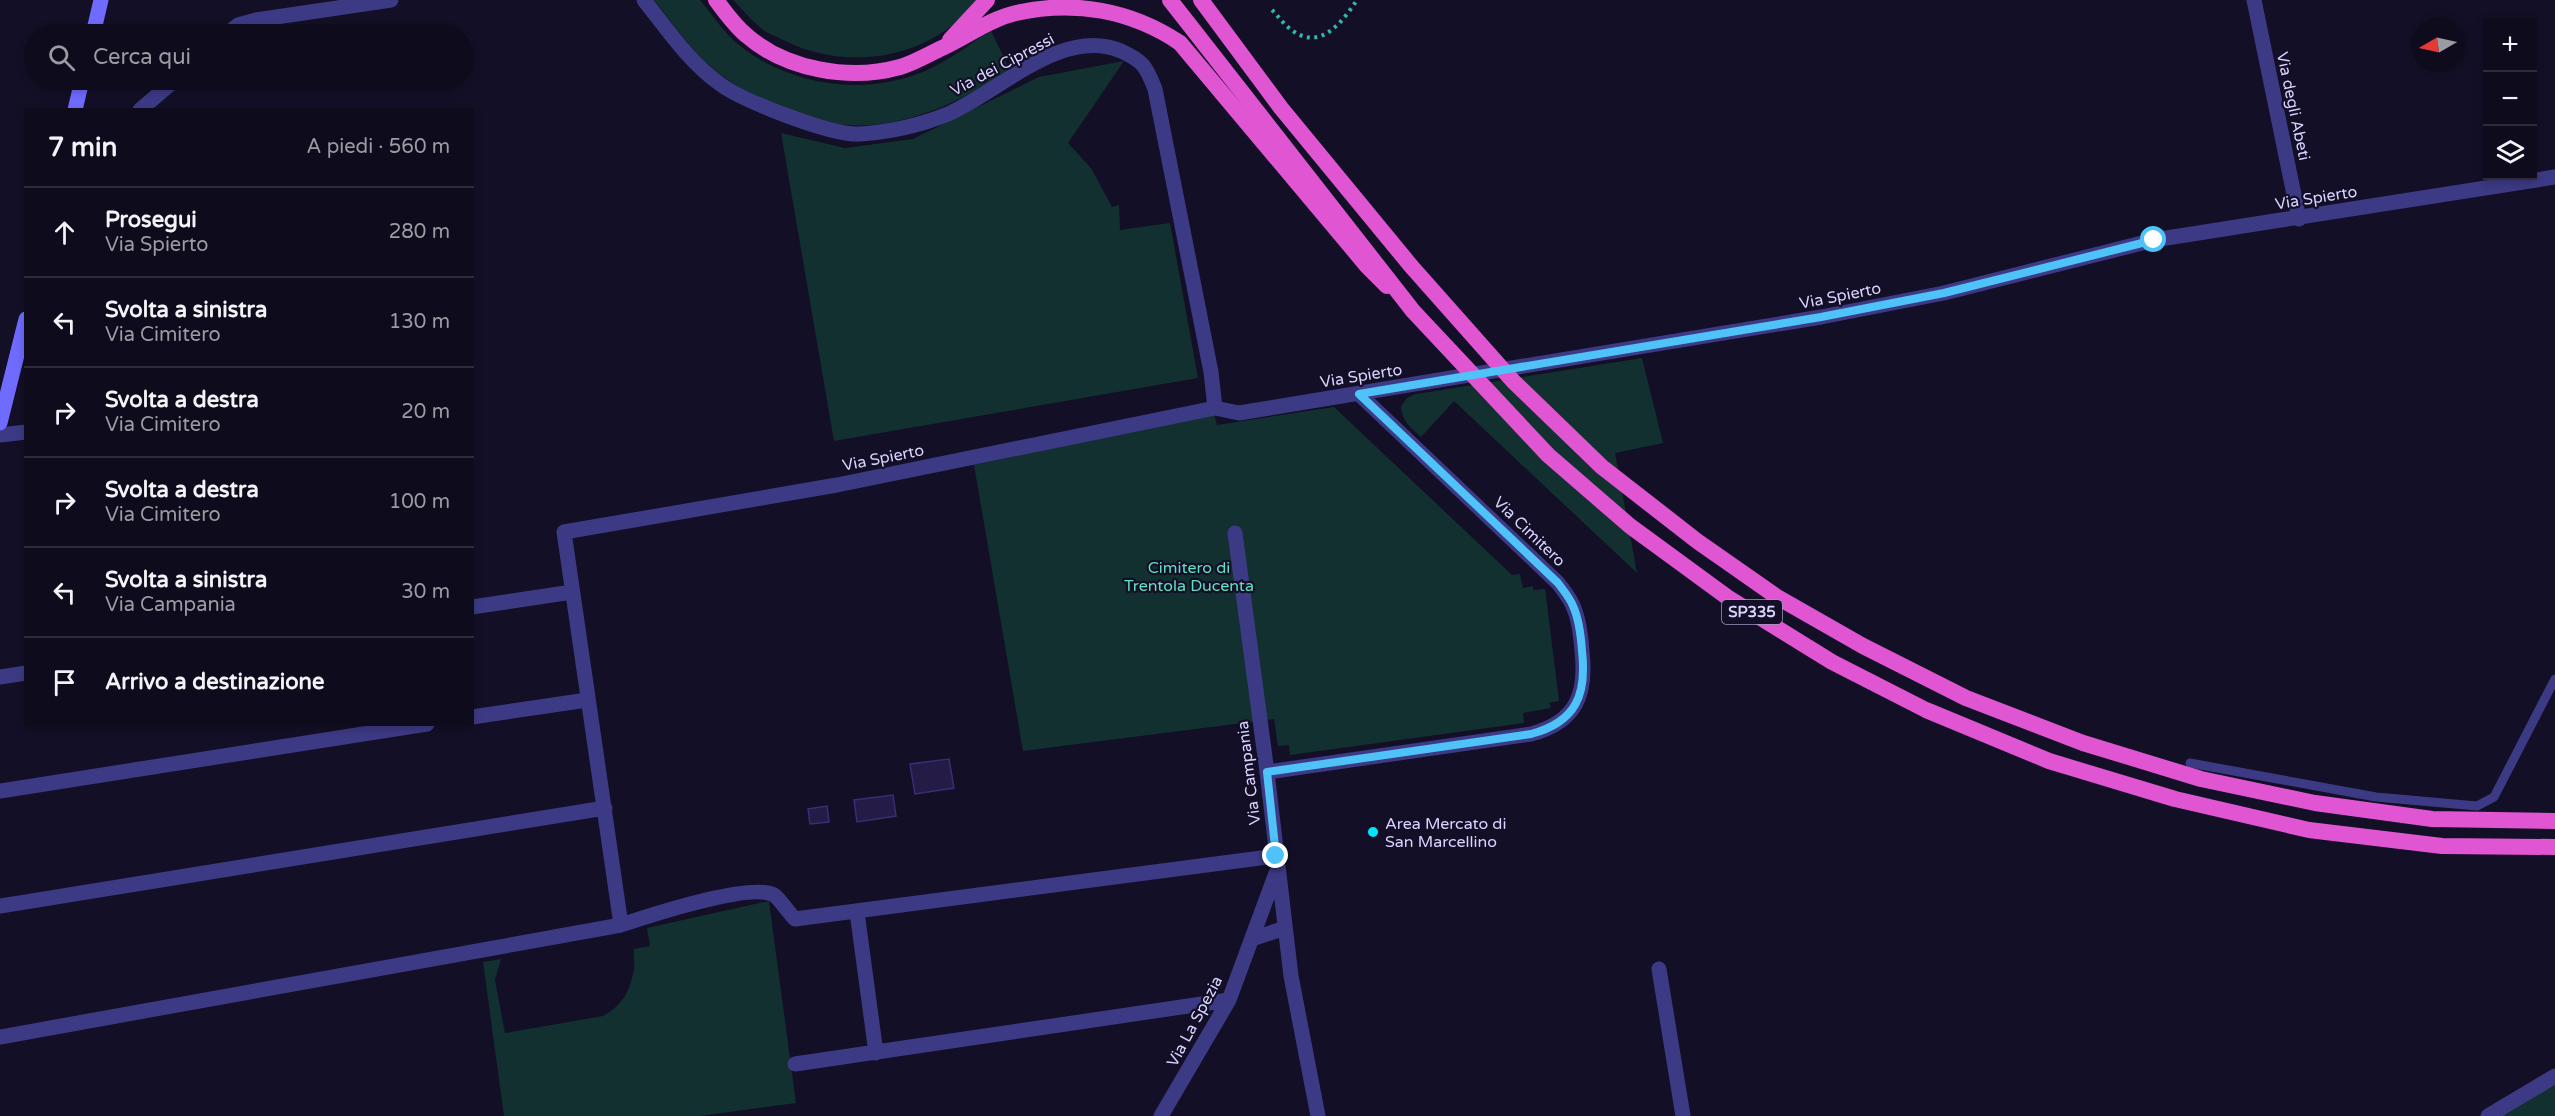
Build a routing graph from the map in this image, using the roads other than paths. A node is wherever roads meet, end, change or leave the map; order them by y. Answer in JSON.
{"nodes":[{"id":1,"x":101,"y":0,"type":"edge"},
{"id":2,"x":391,"y":0,"type":"edge"},
{"id":3,"x":644,"y":0,"type":"edge"},
{"id":4,"x":716,"y":0,"type":"edge"},
{"id":5,"x":987,"y":0,"type":"edge"},
{"id":6,"x":1170,"y":0,"type":"edge"},
{"id":7,"x":1201,"y":0,"type":"edge"},
{"id":8,"x":2254,"y":0,"type":"edge"},
{"id":9,"x":95,"y":24,"type":"edge"},
{"id":10,"x":242,"y":24,"type":"edge"},
{"id":11,"x":943,"y":48,"type":"junction"},
{"id":12,"x":80,"y":90,"type":"edge"},
{"id":13,"x":163,"y":90,"type":"edge"},
{"id":14,"x":75,"y":108,"type":"edge"},
{"id":15,"x":142,"y":108,"type":"edge"},
{"id":16,"x":2555,"y":177,"type":"edge"},
{"id":17,"x":2299,"y":219,"type":"junction"},
{"id":18,"x":1413,"y":311,"type":"junction"},
{"id":19,"x":24,"y":334,"type":"edge"},
{"id":20,"x":21,"y":357,"type":"edge"},
{"id":21,"x":1359,"y":394,"type":"junction"},
{"id":22,"x":1215,"y":408,"type":"junction"},
{"id":23,"x":0,"y":423,"type":"edge"},
{"id":24,"x":24,"y":432,"type":"edge"},
{"id":25,"x":0,"y":435,"type":"edge"},
{"id":26,"x":1235,"y":532,"type":"dead end"},
{"id":27,"x":572,"y":592,"type":"junction"},
{"id":28,"x":474,"y":607,"type":"edge"},
{"id":29,"x":24,"y":673,"type":"edge"},
{"id":30,"x":0,"y":677,"type":"edge"},
{"id":31,"x":2555,"y":679,"type":"edge"},
{"id":32,"x":587,"y":700,"type":"junction"},
{"id":33,"x":474,"y":717,"type":"edge"},
{"id":34,"x":414,"y":726,"type":"edge"},
{"id":35,"x":2190,"y":763,"type":"dead end"},
{"id":36,"x":1267,"y":772,"type":"junction"},
{"id":37,"x":0,"y":791,"type":"edge"},
{"id":38,"x":605,"y":808,"type":"junction"},
{"id":39,"x":2555,"y":821,"type":"edge"},
{"id":40,"x":2555,"y":847,"type":"edge"},
{"id":41,"x":1277,"y":863,"type":"junction"},
{"id":42,"x":0,"y":906,"type":"edge"},
{"id":43,"x":857,"y":912,"type":"junction"},
{"id":44,"x":621,"y":925,"type":"junction"},
{"id":45,"x":1285,"y":928,"type":"junction"},
{"id":46,"x":1252,"y":939,"type":"junction"},
{"id":47,"x":1659,"y":969,"type":"dead end"},
{"id":48,"x":1229,"y":1000,"type":"junction"},
{"id":49,"x":0,"y":1037,"type":"edge"},
{"id":50,"x":876,"y":1053,"type":"junction"},
{"id":51,"x":795,"y":1064,"type":"dead end"},
{"id":52,"x":2555,"y":1076,"type":"edge"},
{"id":53,"x":1161,"y":1116,"type":"edge"},
{"id":54,"x":1318,"y":1116,"type":"edge"},
{"id":55,"x":1683,"y":1116,"type":"edge"},
{"id":56,"x":2488,"y":1116,"type":"edge"}],
"edges":[{"from":1,"to":9,"type":"main road"},
{"from":2,"to":10,"type":"street"},
{"from":3,"to":22,"type":"street","name":"Via dei Cipressi"},
{"from":4,"to":11,"type":"highway"},
{"from":5,"to":11,"type":"highway"},
{"from":6,"to":18,"type":"highway","number":"SP335","bridge":true},
{"from":7,"to":39,"type":"highway","number":"SP335","bridge":true},
{"from":8,"to":17,"type":"street","name":"Via degli Abeti"},
{"from":11,"to":18,"type":"highway","bridge":true},
{"from":12,"to":14,"type":"main road"},
{"from":13,"to":15,"type":"street"},
{"from":16,"to":17,"type":"street","name":"Via Spierto"},
{"from":17,"to":21,"type":"street","name":"Via Spierto"},
{"from":18,"to":40,"type":"highway","number":"SP335","bridge":true},
{"from":19,"to":20,"type":"main road"},
{"from":20,"to":23,"type":"main road"},
{"from":21,"to":22,"type":"street","name":"Via Spierto"},
{"from":21,"to":36,"type":"street","name":"Via Cimitero"},
{"from":22,"to":27,"type":"street","name":"Via Spierto"},
{"from":24,"to":25,"type":"street"},
{"from":26,"to":36,"type":"street","name":"Via Campania"},
{"from":27,"to":28,"type":"street"},
{"from":27,"to":32,"type":"street","name":"Via Spierto"},
{"from":29,"to":30,"type":"street"},
{"from":31,"to":35,"type":"lane"},
{"from":32,"to":33,"type":"street"},
{"from":32,"to":38,"type":"street","name":"Via Spierto"},
{"from":34,"to":37,"type":"street"},
{"from":36,"to":41,"type":"street","name":"Via Campania"},
{"from":38,"to":42,"type":"street"},
{"from":38,"to":44,"type":"street","name":"Via Spierto"},
{"from":41,"to":43,"type":"street"},
{"from":41,"to":45,"type":"street","name":"Via Campania"},
{"from":41,"to":46,"type":"street","name":"Via La Spezia"},
{"from":43,"to":44,"type":"street"},
{"from":43,"to":50,"type":"street"},
{"from":44,"to":49,"type":"street"},
{"from":45,"to":46,"type":"street"},
{"from":45,"to":54,"type":"street","name":"Via Campania"},
{"from":46,"to":48,"type":"street","name":"Via La Spezia"},
{"from":47,"to":55,"type":"street"},
{"from":48,"to":50,"type":"street"},
{"from":48,"to":53,"type":"street","name":"Via La Spezia"},
{"from":50,"to":51,"type":"street"},
{"from":52,"to":56,"type":"street"}]}
